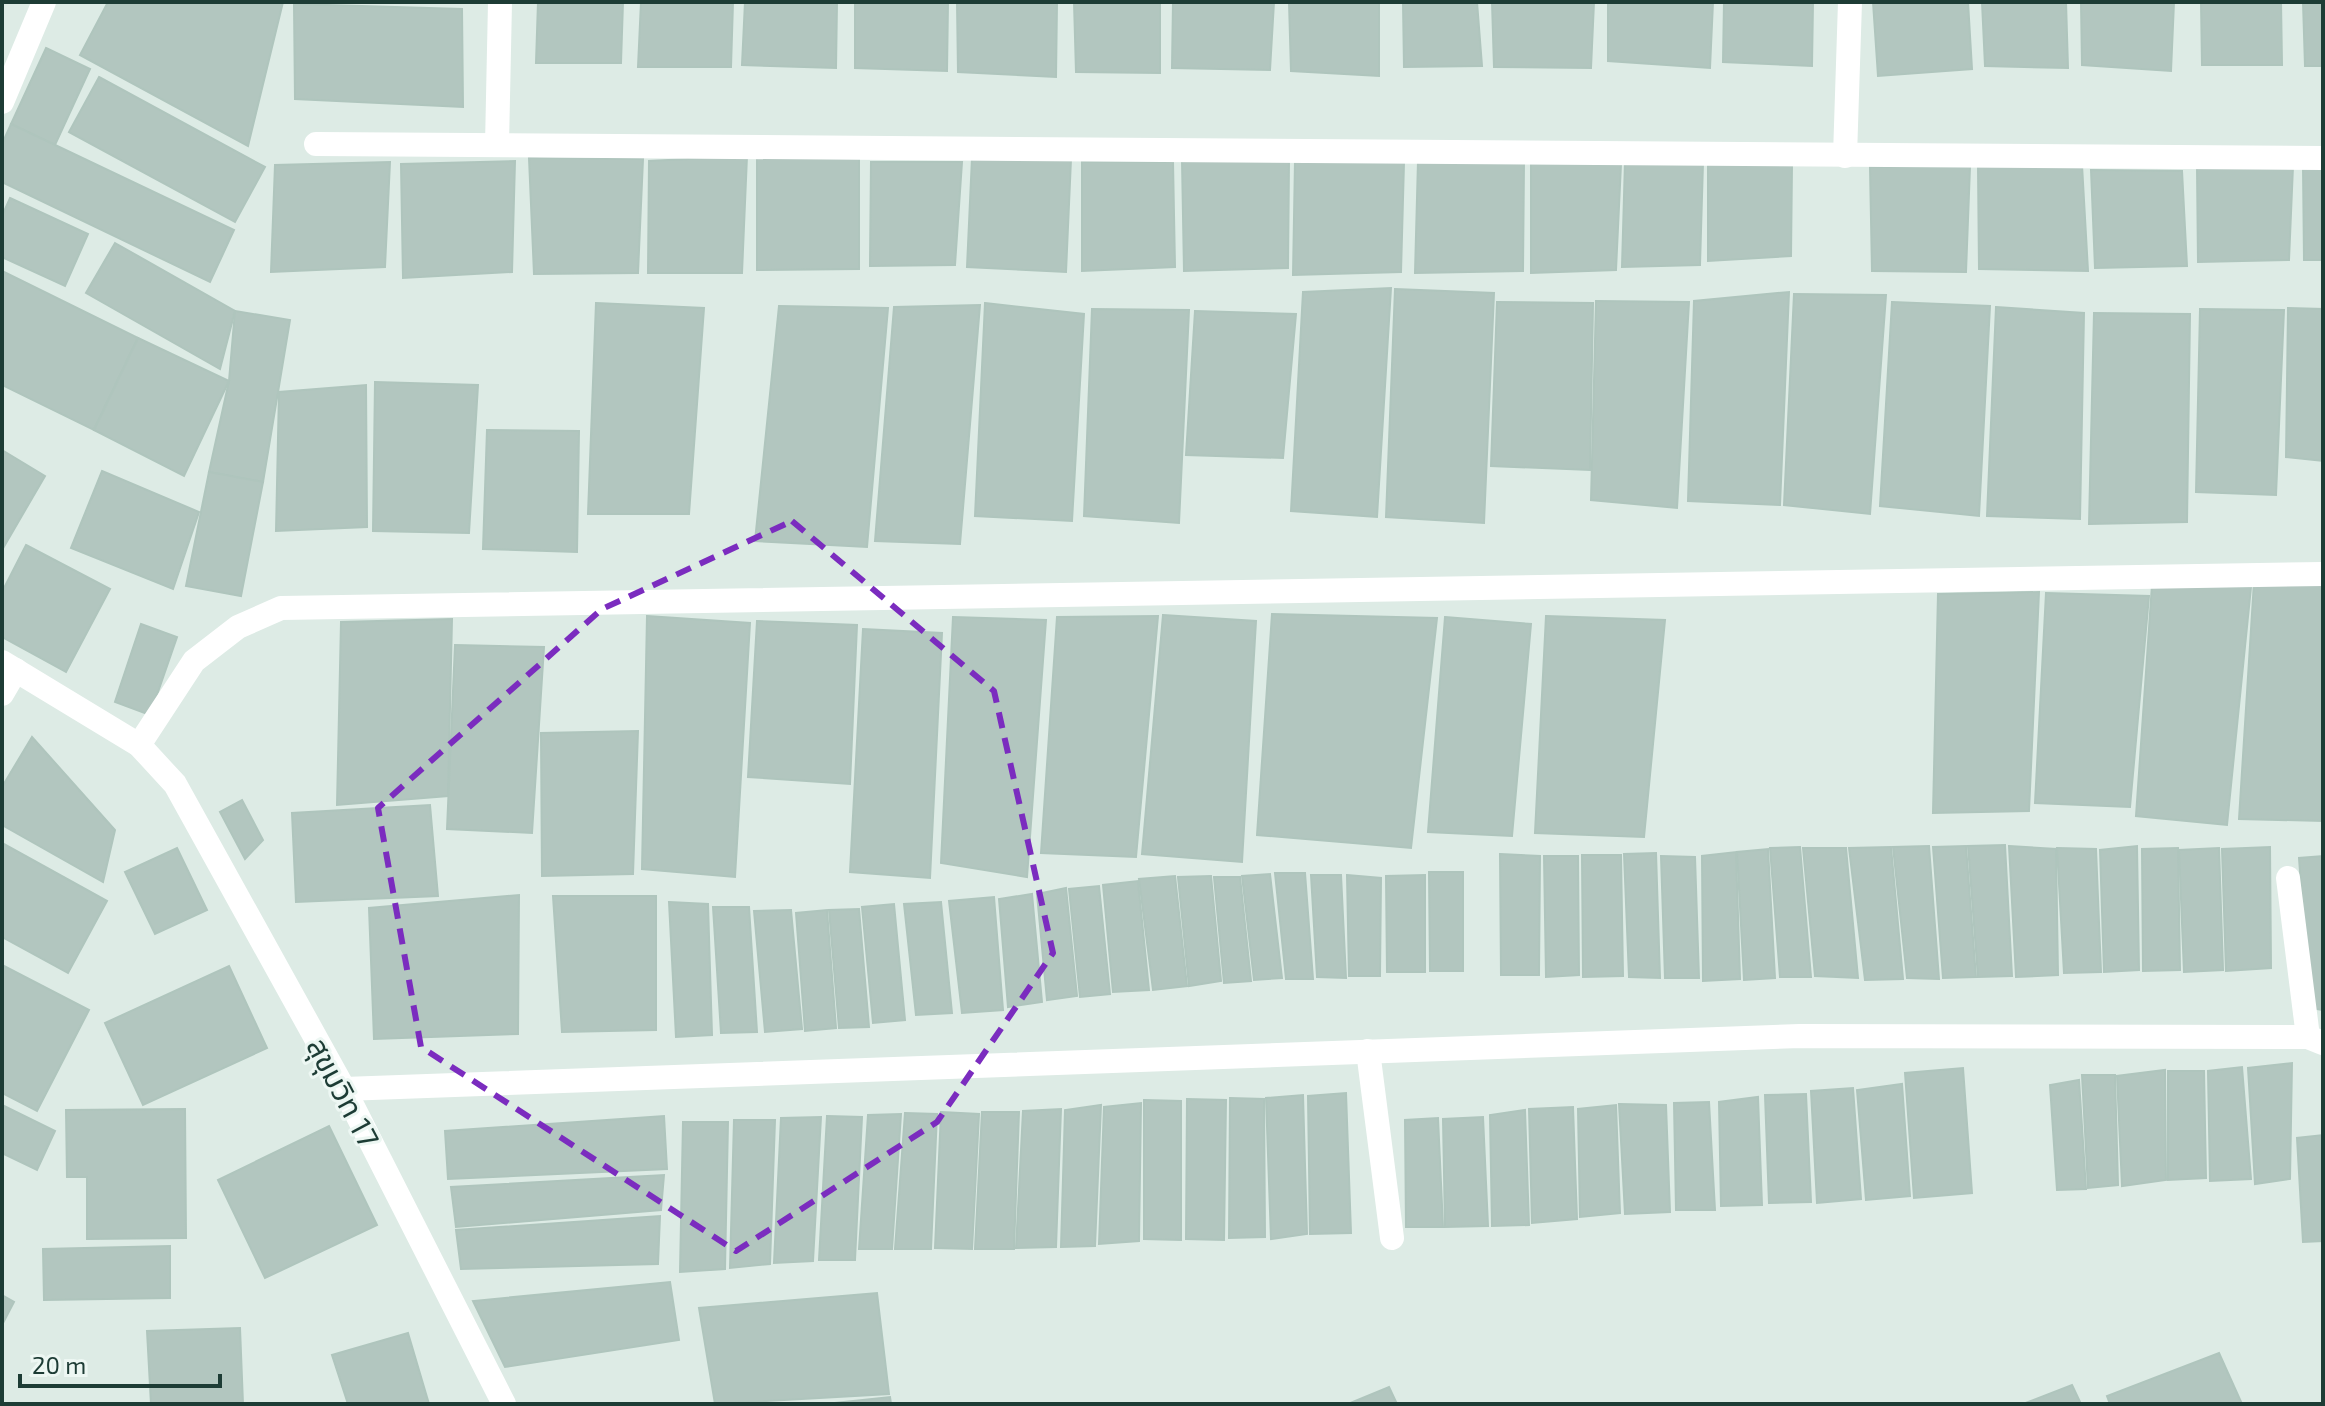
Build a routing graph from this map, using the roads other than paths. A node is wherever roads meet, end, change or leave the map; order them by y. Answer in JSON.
{"nodes":[{"id":1,"x":44,"y":2,"type":"edge"},
{"id":2,"x":500,"y":2,"type":"edge"},
{"id":3,"x":1850,"y":2,"type":"edge"},
{"id":4,"x":2,"y":102,"type":"edge"},
{"id":5,"x":316,"y":144,"type":"dead end"},
{"id":6,"x":497,"y":145,"type":"junction"},
{"id":7,"x":1845,"y":156,"type":"junction"},
{"id":8,"x":2323,"y":158,"type":"edge"},
{"id":9,"x":2323,"y":574,"type":"edge"},
{"id":10,"x":9,"y":666,"type":"edge"},
{"id":11,"x":2,"y":694,"type":"edge"},
{"id":12,"x":139,"y":745,"type":"junction"},
{"id":13,"x":2288,"y":878,"type":"dead end"},
{"id":14,"x":2315,"y":1040,"type":"edge"},
{"id":15,"x":1368,"y":1051,"type":"junction"},
{"id":16,"x":344,"y":1089,"type":"junction"},
{"id":17,"x":1392,"y":1238,"type":"dead end"},
{"id":18,"x":504,"y":1404,"type":"edge"}],
"edges":[{"from":1,"to":4,"type":"street"},
{"from":2,"to":6,"type":"street"},
{"from":3,"to":7,"type":"street"},
{"from":5,"to":6,"type":"street"},
{"from":6,"to":7,"type":"street"},
{"from":7,"to":8,"type":"street"},
{"from":9,"to":12,"type":"street"},
{"from":10,"to":11,"type":"street"},
{"from":10,"to":12,"type":"street","name":"สุขุมวิท 17"},
{"from":12,"to":16,"type":"street","name":"สุขุมวิท 17"},
{"from":13,"to":14,"type":"street"},
{"from":14,"to":15,"type":"street"},
{"from":15,"to":16,"type":"street"},
{"from":15,"to":17,"type":"street"},
{"from":16,"to":18,"type":"street","name":"สุขุมวิท 17"}]}
